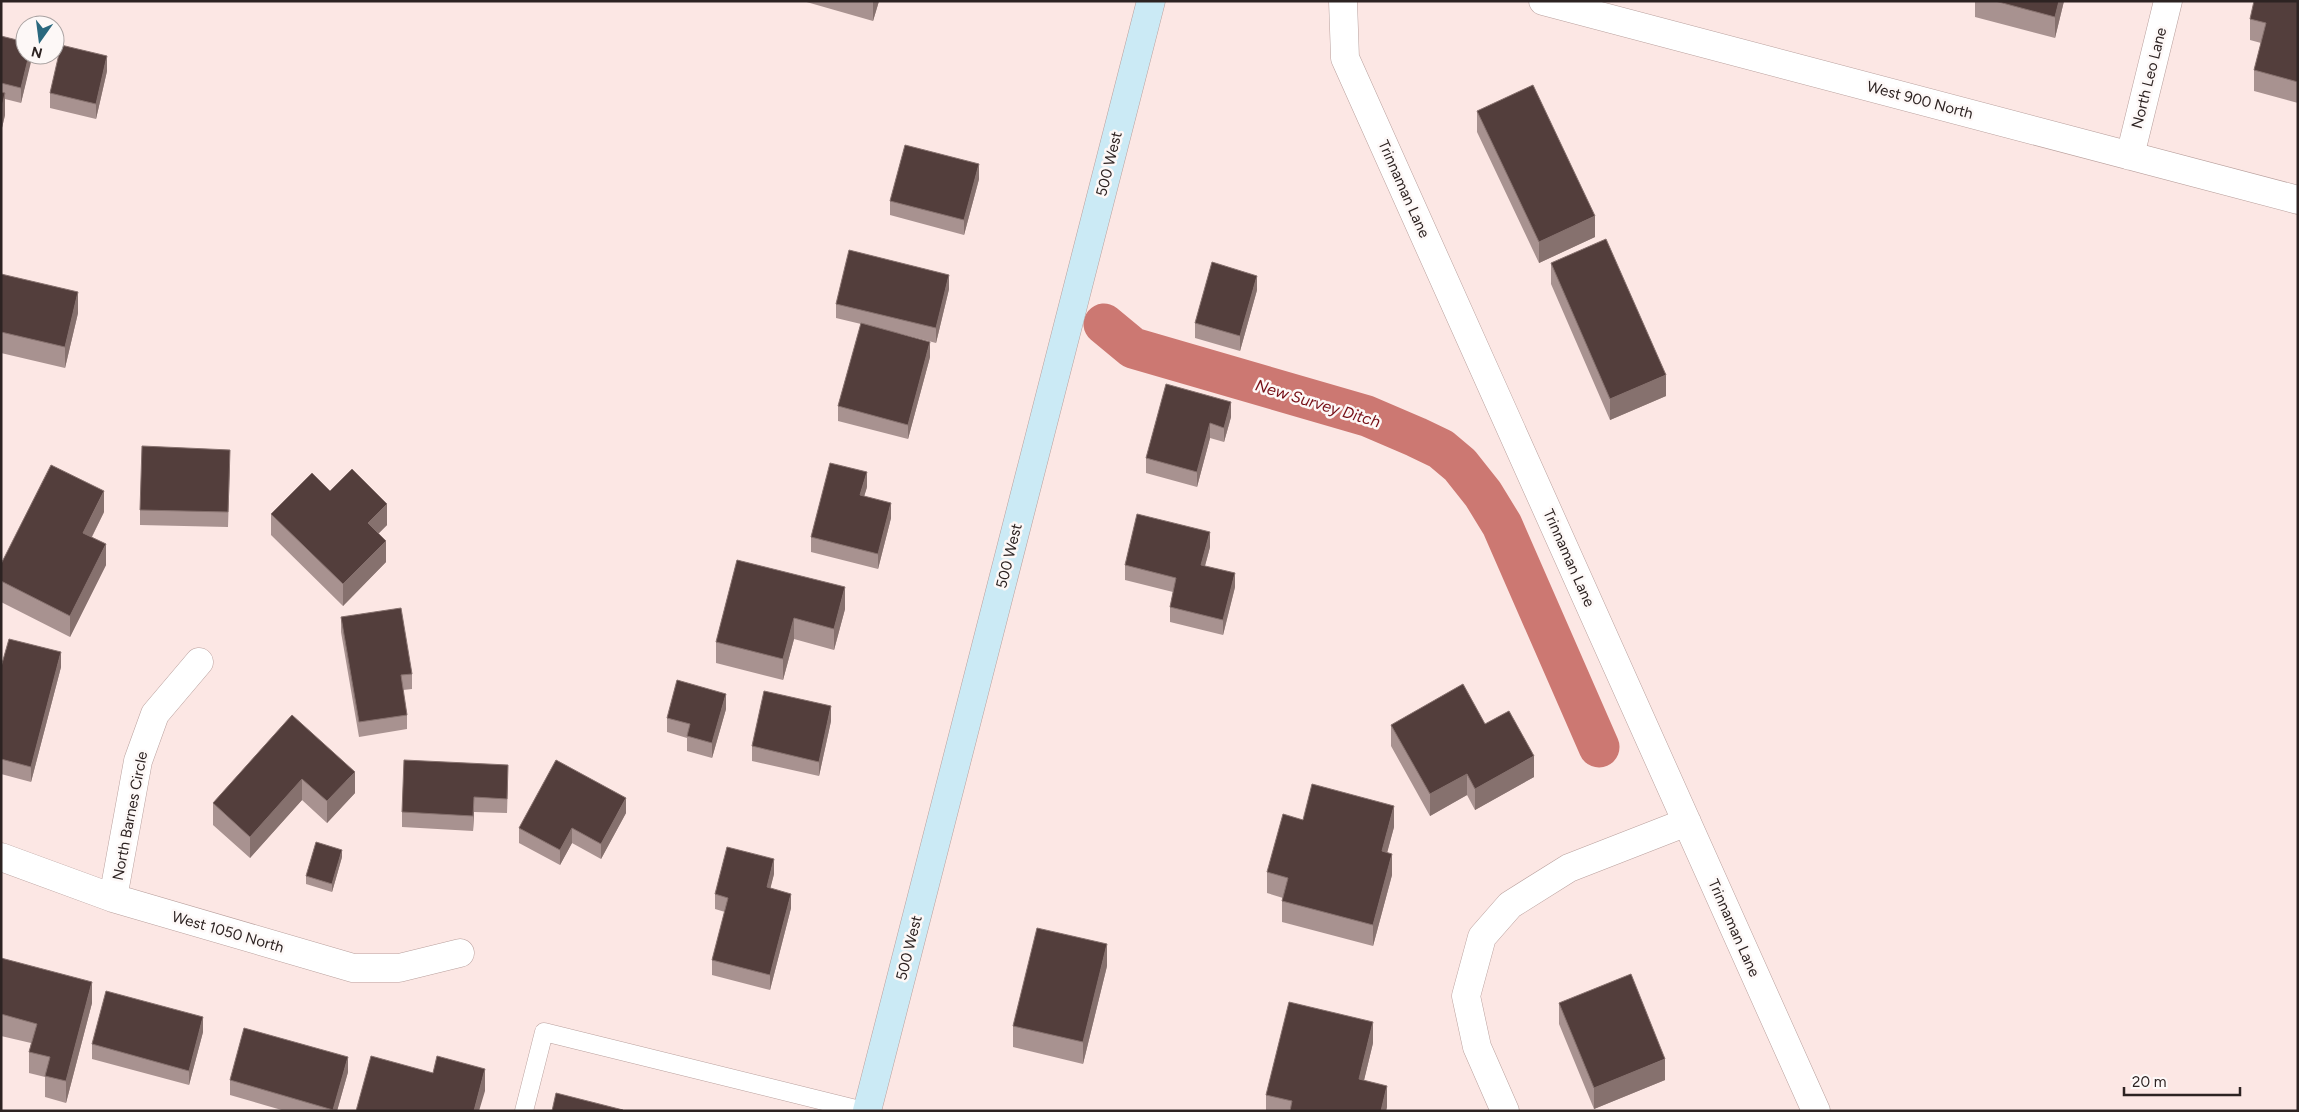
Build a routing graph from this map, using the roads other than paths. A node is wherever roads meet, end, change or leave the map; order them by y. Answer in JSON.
{"nodes":[{"id":1,"x":1151,"y":1,"type":"edge"},
{"id":2,"x":1343,"y":1,"type":"edge"},
{"id":3,"x":1543,"y":1,"type":"edge"},
{"id":4,"x":2168,"y":1,"type":"edge"},
{"id":5,"x":2130,"y":156,"type":"junction"},
{"id":6,"x":2298,"y":200,"type":"edge"},
{"id":7,"x":199,"y":662,"type":"dead end"},
{"id":8,"x":1687,"y":822,"type":"junction"},
{"id":9,"x":1,"y":856,"type":"edge"},
{"id":10,"x":113,"y":898,"type":"junction"},
{"id":11,"x":460,"y":953,"type":"dead end"},
{"id":12,"x":524,"y":1111,"type":"edge"},
{"id":13,"x":866,"y":1111,"type":"edge"},
{"id":14,"x":1505,"y":1111,"type":"edge"},
{"id":15,"x":1816,"y":1111,"type":"edge"}],
"edges":[{"from":1,"to":13,"type":"main road","name":"500 West"},
{"from":2,"to":8,"type":"street","name":"Trinnaman Lane"},
{"from":3,"to":5,"type":"street","name":"West 900 North"},
{"from":4,"to":5,"type":"street","name":"North Leo Lane"},
{"from":5,"to":6,"type":"street","name":"West 900 North"},
{"from":7,"to":10,"type":"street","name":"North Barnes Circle"},
{"from":8,"to":14,"type":"street"},
{"from":8,"to":15,"type":"street","name":"Trinnaman Lane"},
{"from":9,"to":10,"type":"street","name":"West 1050 North"},
{"from":10,"to":11,"type":"street","name":"West 1050 North"},
{"from":12,"to":13,"type":"lane"}]}
